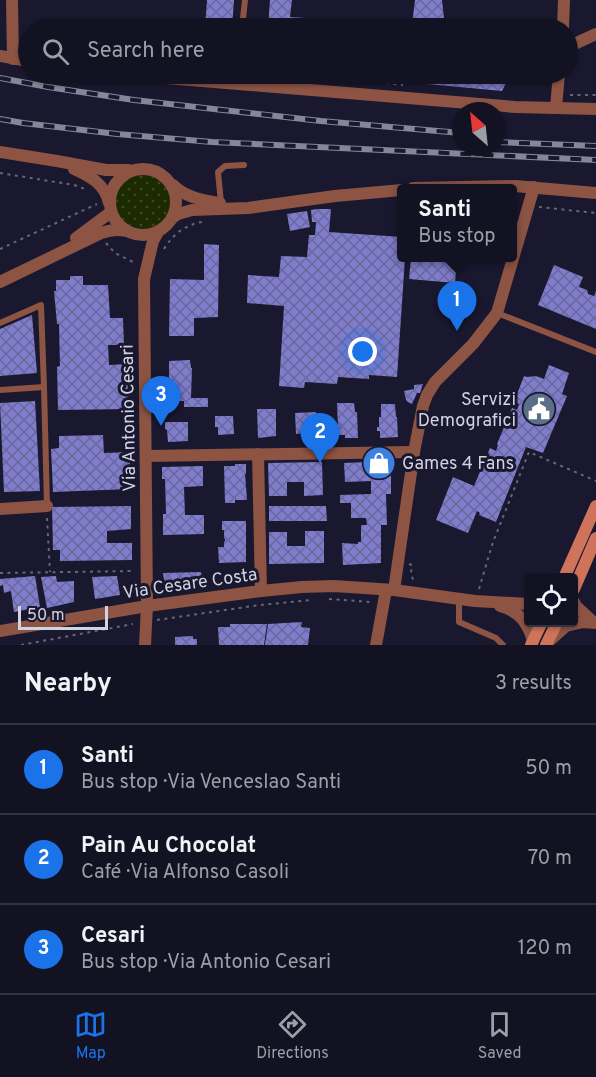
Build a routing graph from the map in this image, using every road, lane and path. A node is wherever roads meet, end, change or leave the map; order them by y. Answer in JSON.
{"nodes":[{"id":1,"x":12,"y":0,"type":"edge"},
{"id":2,"x":245,"y":0,"type":"edge"},
{"id":3,"x":564,"y":0,"type":"edge"},
{"id":4,"x":243,"y":18,"type":"edge"},
{"id":5,"x":563,"y":18,"type":"edge"},
{"id":6,"x":596,"y":34,"type":"edge"},
{"id":7,"x":578,"y":42,"type":"edge"},
{"id":8,"x":0,"y":56,"type":"edge"},
{"id":9,"x":13,"y":59,"type":"junction"},
{"id":10,"x":18,"y":60,"type":"edge"},
{"id":11,"x":286,"y":84,"type":"edge"},
{"id":12,"x":400,"y":84,"type":"edge"},
{"id":13,"x":558,"y":84,"type":"edge"},
{"id":14,"x":410,"y":85,"type":"dead end"},
{"id":15,"x":596,"y":95,"type":"edge"},
{"id":16,"x":556,"y":101,"type":"junction"},
{"id":17,"x":596,"y":108,"type":"edge"},
{"id":18,"x":0,"y":152,"type":"edge"},
{"id":19,"x":57,"y":160,"type":"junction"},
{"id":20,"x":244,"y":165,"type":"dead end"},
{"id":21,"x":138,"y":169,"type":"junction"},
{"id":22,"x":0,"y":173,"type":"edge"},
{"id":23,"x":170,"y":182,"type":"junction"},
{"id":24,"x":517,"y":187,"type":"edge"},
{"id":25,"x":534,"y":187,"type":"junction"},
{"id":26,"x":88,"y":190,"type":"dead end"},
{"id":27,"x":397,"y":190,"type":"edge"},
{"id":28,"x":596,"y":193,"type":"edge"},
{"id":29,"x":97,"y":199,"type":"dead end"},
{"id":30,"x":221,"y":203,"type":"junction"},
{"id":31,"x":527,"y":206,"type":"junction"},
{"id":32,"x":106,"y":207,"type":"junction"},
{"id":33,"x":248,"y":208,"type":"junction"},
{"id":34,"x":95,"y":213,"type":"dead end"},
{"id":35,"x":596,"y":213,"type":"edge"},
{"id":36,"x":172,"y":218,"type":"junction"},
{"id":37,"x":130,"y":232,"type":"junction"},
{"id":38,"x":158,"y":232,"type":"junction"},
{"id":39,"x":517,"y":242,"type":"edge"},
{"id":40,"x":105,"y":243,"type":"dead end"},
{"id":41,"x":0,"y":249,"type":"edge"},
{"id":42,"x":43,"y":261,"type":"junction"},
{"id":43,"x":511,"y":262,"type":"edge"},
{"id":44,"x":136,"y":263,"type":"dead end"},
{"id":45,"x":0,"y":282,"type":"edge"},
{"id":46,"x":497,"y":313,"type":"junction"},
{"id":47,"x":0,"y":323,"type":"edge"},
{"id":48,"x":596,"y":352,"type":"edge"},
{"id":49,"x":44,"y":387,"type":"junction"},
{"id":50,"x":0,"y":390,"type":"edge"},
{"id":51,"x":414,"y":452,"type":"junction"},
{"id":52,"x":258,"y":454,"type":"junction"},
{"id":53,"x":146,"y":456,"type":"junction"},
{"id":54,"x":596,"y":481,"type":"edge"},
{"id":55,"x":47,"y":506,"type":"junction"},
{"id":56,"x":596,"y":506,"type":"edge"},
{"id":57,"x":0,"y":508,"type":"edge"},
{"id":58,"x":596,"y":538,"type":"edge"},
{"id":59,"x":147,"y":570,"type":"junction"},
{"id":60,"x":0,"y":573,"type":"edge"},
{"id":61,"x":51,"y":573,"type":"junction"},
{"id":62,"x":566,"y":573,"type":"edge"},
{"id":63,"x":578,"y":578,"type":"edge"},
{"id":64,"x":390,"y":590,"type":"junction"},
{"id":65,"x":261,"y":591,"type":"junction"},
{"id":66,"x":323,"y":599,"type":"dead end"},
{"id":67,"x":459,"y":599,"type":"junction"},
{"id":68,"x":312,"y":600,"type":"dead end"},
{"id":69,"x":475,"y":601,"type":"junction"},
{"id":70,"x":384,"y":603,"type":"junction"},
{"id":71,"x":490,"y":603,"type":"junction"},
{"id":72,"x":524,"y":604,"type":"edge"},
{"id":73,"x":147,"y":606,"type":"junction"},
{"id":74,"x":578,"y":608,"type":"edge"},
{"id":75,"x":146,"y":622,"type":"junction"},
{"id":76,"x":595,"y":622,"type":"edge"},
{"id":77,"x":540,"y":627,"type":"edge"},
{"id":78,"x":555,"y":627,"type":"edge"},
{"id":79,"x":0,"y":631,"type":"edge"},
{"id":80,"x":532,"y":643,"type":"edge"},
{"id":81,"x":547,"y":644,"type":"edge"},
{"id":82,"x":21,"y":645,"type":"edge"},
{"id":83,"x":145,"y":645,"type":"edge"},
{"id":84,"x":376,"y":645,"type":"edge"},
{"id":85,"x":503,"y":645,"type":"edge"}],
"edges":[{"from":1,"to":9,"type":"street"},
{"from":2,"to":4,"type":"lane"},
{"from":3,"to":5,"type":"street"},
{"from":6,"to":7,"type":"street"},
{"from":8,"to":9,"type":"street"},
{"from":9,"to":10,"type":"street"},
{"from":11,"to":16,"type":"street"},
{"from":12,"to":14,"type":"path"},
{"from":13,"to":16,"type":"street"},
{"from":15,"to":16,"type":"path"},
{"from":16,"to":17,"type":"street"},
{"from":18,"to":19,"type":"street"},
{"from":19,"to":21,"type":"street"},
{"from":19,"to":32,"type":"street"},
{"from":20,"to":30,"type":"lane"},
{"from":21,"to":23,"type":"street"},
{"from":21,"to":32,"type":"street"},
{"from":22,"to":26,"type":"path"},
{"from":23,"to":30,"type":"street"},
{"from":23,"to":36,"type":"street"},
{"from":24,"to":25,"type":"street"},
{"from":25,"to":28,"type":"street"},
{"from":25,"to":31,"type":"street"},
{"from":27,"to":33,"type":"street"},
{"from":29,"to":32,"type":"path"},
{"from":30,"to":33,"type":"street"},
{"from":31,"to":35,"type":"path"},
{"from":31,"to":39,"type":"street"},
{"from":32,"to":34,"type":"path"},
{"from":32,"to":37,"type":"street"},
{"from":32,"to":41,"type":"path"},
{"from":32,"to":42,"type":"street"},
{"from":33,"to":36,"type":"street"},
{"from":36,"to":38,"type":"street"},
{"from":37,"to":38,"type":"street"},
{"from":37,"to":42,"type":"street"},
{"from":38,"to":53,"type":"street","name":"Via Antonio Cesari"},
{"from":40,"to":44,"type":"path"},
{"from":42,"to":45,"type":"street"},
{"from":43,"to":46,"type":"street"},
{"from":46,"to":48,"type":"lane"},
{"from":46,"to":51,"type":"street"},
{"from":47,"to":49,"type":"lane"},
{"from":49,"to":50,"type":"lane"},
{"from":49,"to":55,"type":"lane"},
{"from":51,"to":52,"type":"street"},
{"from":51,"to":64,"type":"street"},
{"from":52,"to":53,"type":"street"},
{"from":52,"to":65,"type":"street"},
{"from":53,"to":59,"type":"street","name":"Via Antonio Cesari"},
{"from":54,"to":69,"type":"path"},
{"from":55,"to":57,"type":"street"},
{"from":55,"to":61,"type":"path"},
{"from":56,"to":62,"type":"main road"},
{"from":58,"to":63,"type":"main road"},
{"from":59,"to":61,"type":"path"},
{"from":59,"to":73,"type":"street","name":"Via Antonio Cesari"},
{"from":60,"to":61,"type":"path"},
{"from":64,"to":65,"type":"street","name":"Via Cesare Costa"},
{"from":64,"to":67,"type":"street","name":"Via Cesare Costa"},
{"from":64,"to":70,"type":"street"},
{"from":65,"to":73,"type":"street","name":"Via Cesare Costa"},
{"from":66,"to":70,"type":"path"},
{"from":67,"to":69,"type":"street","name":"Via Cesare Costa"},
{"from":67,"to":85,"type":"lane"},
{"from":68,"to":75,"type":"path"},
{"from":69,"to":71,"type":"street","name":"Via Cesare Costa"},
{"from":70,"to":84,"type":"street"},
{"from":71,"to":72,"type":"street","name":"Via Cesare Costa"},
{"from":71,"to":80,"type":"street","name":"Via Cesare Costa"},
{"from":73,"to":75,"type":"street","name":"Via Antonio Cesari"},
{"from":73,"to":79,"type":"street","name":"Via Cesare Costa"},
{"from":74,"to":76,"type":"street"},
{"from":75,"to":82,"type":"path"},
{"from":75,"to":83,"type":"street","name":"Via Antonio Cesari"},
{"from":76,"to":81,"type":"street"},
{"from":77,"to":80,"type":"main road"},
{"from":78,"to":81,"type":"main road"}]}
